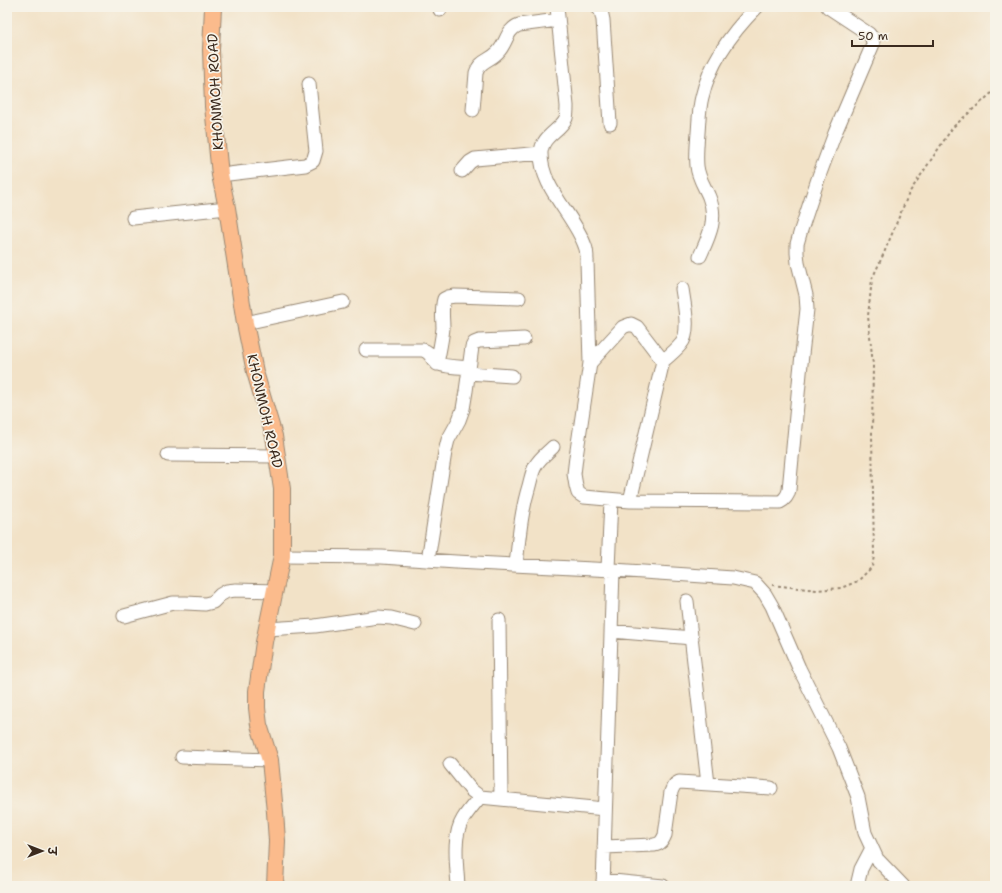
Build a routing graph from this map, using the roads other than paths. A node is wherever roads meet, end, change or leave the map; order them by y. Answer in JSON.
{"nodes":[{"id":1,"x":213,"y":7,"type":"edge"},
{"id":2,"x":597,"y":7,"type":"edge"},
{"id":3,"x":757,"y":7,"type":"edge"},
{"id":4,"x":828,"y":7,"type":"edge"},
{"id":5,"x":557,"y":14,"type":"edge"},
{"id":6,"x":309,"y":84,"type":"dead end"},
{"id":7,"x":473,"y":110,"type":"dead end"},
{"id":8,"x":610,"y":123,"type":"dead end"},
{"id":9,"x":541,"y":153,"type":"junction"},
{"id":10,"x":462,"y":171,"type":"dead end"},
{"id":11,"x":220,"y":175,"type":"junction"},
{"id":12,"x":227,"y":208,"type":"junction"},
{"id":13,"x":132,"y":218,"type":"dead end"},
{"id":14,"x":700,"y":256,"type":"dead end"},
{"id":15,"x":682,"y":289,"type":"dead end"},
{"id":16,"x":519,"y":298,"type":"dead end"},
{"id":17,"x":343,"y":302,"type":"dead end"},
{"id":18,"x":245,"y":323,"type":"junction"},
{"id":19,"x":524,"y":339,"type":"dead end"},
{"id":20,"x":366,"y":350,"type":"dead end"},
{"id":21,"x":663,"y":361,"type":"junction"},
{"id":22,"x":590,"y":363,"type":"junction"},
{"id":23,"x":437,"y":364,"type":"junction"},
{"id":24,"x":469,"y":371,"type":"junction"},
{"id":25,"x":512,"y":376,"type":"dead end"},
{"id":26,"x":553,"y":447,"type":"dead end"},
{"id":27,"x":168,"y":455,"type":"dead end"},
{"id":28,"x":277,"y":456,"type":"junction"},
{"id":29,"x":611,"y":500,"type":"junction"},
{"id":30,"x":630,"y":501,"type":"junction"},
{"id":31,"x":282,"y":556,"type":"junction"},
{"id":32,"x":428,"y":560,"type":"junction"},
{"id":33,"x":516,"y":565,"type":"junction"},
{"id":34,"x":610,"y":570,"type":"junction"},
{"id":35,"x":275,"y":591,"type":"junction"},
{"id":36,"x":687,"y":601,"type":"dead end"},
{"id":37,"x":124,"y":616,"type":"dead end"},
{"id":38,"x":499,"y":620,"type":"dead end"},
{"id":39,"x":415,"y":624,"type":"dead end"},
{"id":40,"x":267,"y":629,"type":"junction"},
{"id":41,"x":611,"y":632,"type":"junction"},
{"id":42,"x":692,"y":638,"type":"junction"},
{"id":43,"x":182,"y":758,"type":"dead end"},
{"id":44,"x":270,"y":760,"type":"junction"},
{"id":45,"x":450,"y":764,"type":"dead end"},
{"id":46,"x":708,"y":784,"type":"junction"},
{"id":47,"x":771,"y":788,"type":"dead end"},
{"id":48,"x":480,"y":797,"type":"junction"},
{"id":49,"x":501,"y":799,"type":"junction"},
{"id":50,"x":605,"y":809,"type":"junction"},
{"id":51,"x":604,"y":847,"type":"junction"},
{"id":52,"x":872,"y":848,"type":"junction"},
{"id":53,"x":603,"y":883,"type":"edge"},
{"id":54,"x":275,"y":886,"type":"edge"},
{"id":55,"x":458,"y":886,"type":"edge"},
{"id":56,"x":663,"y":886,"type":"edge"},
{"id":57,"x":856,"y":886,"type":"edge"},
{"id":58,"x":903,"y":886,"type":"edge"}],
"edges":[{"from":1,"to":11,"type":"main road","name":"KHONMOH ROAD"},
{"from":2,"to":8,"type":"street"},
{"from":3,"to":14,"type":"street"},
{"from":4,"to":30,"type":"street"},
{"from":5,"to":7,"type":"street"},
{"from":5,"to":9,"type":"street"},
{"from":6,"to":11,"type":"street"},
{"from":9,"to":10,"type":"street"},
{"from":9,"to":22,"type":"street"},
{"from":11,"to":12,"type":"main road","name":"KHONMOH ROAD"},
{"from":12,"to":13,"type":"street"},
{"from":12,"to":18,"type":"main road","name":"KHONMOH ROAD"},
{"from":15,"to":21,"type":"street"},
{"from":16,"to":23,"type":"street"},
{"from":17,"to":18,"type":"street"},
{"from":18,"to":28,"type":"main road","name":"KHONMOH ROAD"},
{"from":19,"to":24,"type":"street"},
{"from":20,"to":23,"type":"street"},
{"from":21,"to":22,"type":"street"},
{"from":21,"to":30,"type":"street"},
{"from":22,"to":29,"type":"street"},
{"from":23,"to":24,"type":"street"},
{"from":24,"to":25,"type":"street"},
{"from":24,"to":32,"type":"street"},
{"from":26,"to":33,"type":"street"},
{"from":27,"to":28,"type":"street"},
{"from":28,"to":31,"type":"main road","name":"KHONMOH ROAD"},
{"from":29,"to":30,"type":"street"},
{"from":29,"to":34,"type":"street"},
{"from":31,"to":32,"type":"street"},
{"from":31,"to":35,"type":"main road","name":"KHONMOH ROAD"},
{"from":32,"to":33,"type":"street"},
{"from":33,"to":34,"type":"street"},
{"from":34,"to":41,"type":"street"},
{"from":34,"to":52,"type":"street"},
{"from":35,"to":37,"type":"street"},
{"from":35,"to":40,"type":"main road","name":"KHONMOH ROAD"},
{"from":36,"to":42,"type":"street"},
{"from":38,"to":49,"type":"street"},
{"from":39,"to":40,"type":"street"},
{"from":40,"to":44,"type":"main road","name":"KHONMOH ROAD"},
{"from":41,"to":42,"type":"street"},
{"from":41,"to":50,"type":"street"},
{"from":42,"to":46,"type":"street"},
{"from":43,"to":44,"type":"street"},
{"from":44,"to":54,"type":"main road","name":"KHONMOH ROAD"},
{"from":45,"to":48,"type":"street"},
{"from":46,"to":47,"type":"street"},
{"from":46,"to":51,"type":"street"},
{"from":48,"to":49,"type":"street"},
{"from":48,"to":55,"type":"street"},
{"from":49,"to":50,"type":"street"},
{"from":50,"to":51,"type":"street"},
{"from":51,"to":53,"type":"street"},
{"from":52,"to":57,"type":"street"},
{"from":52,"to":58,"type":"street"},
{"from":53,"to":56,"type":"street"}]}
